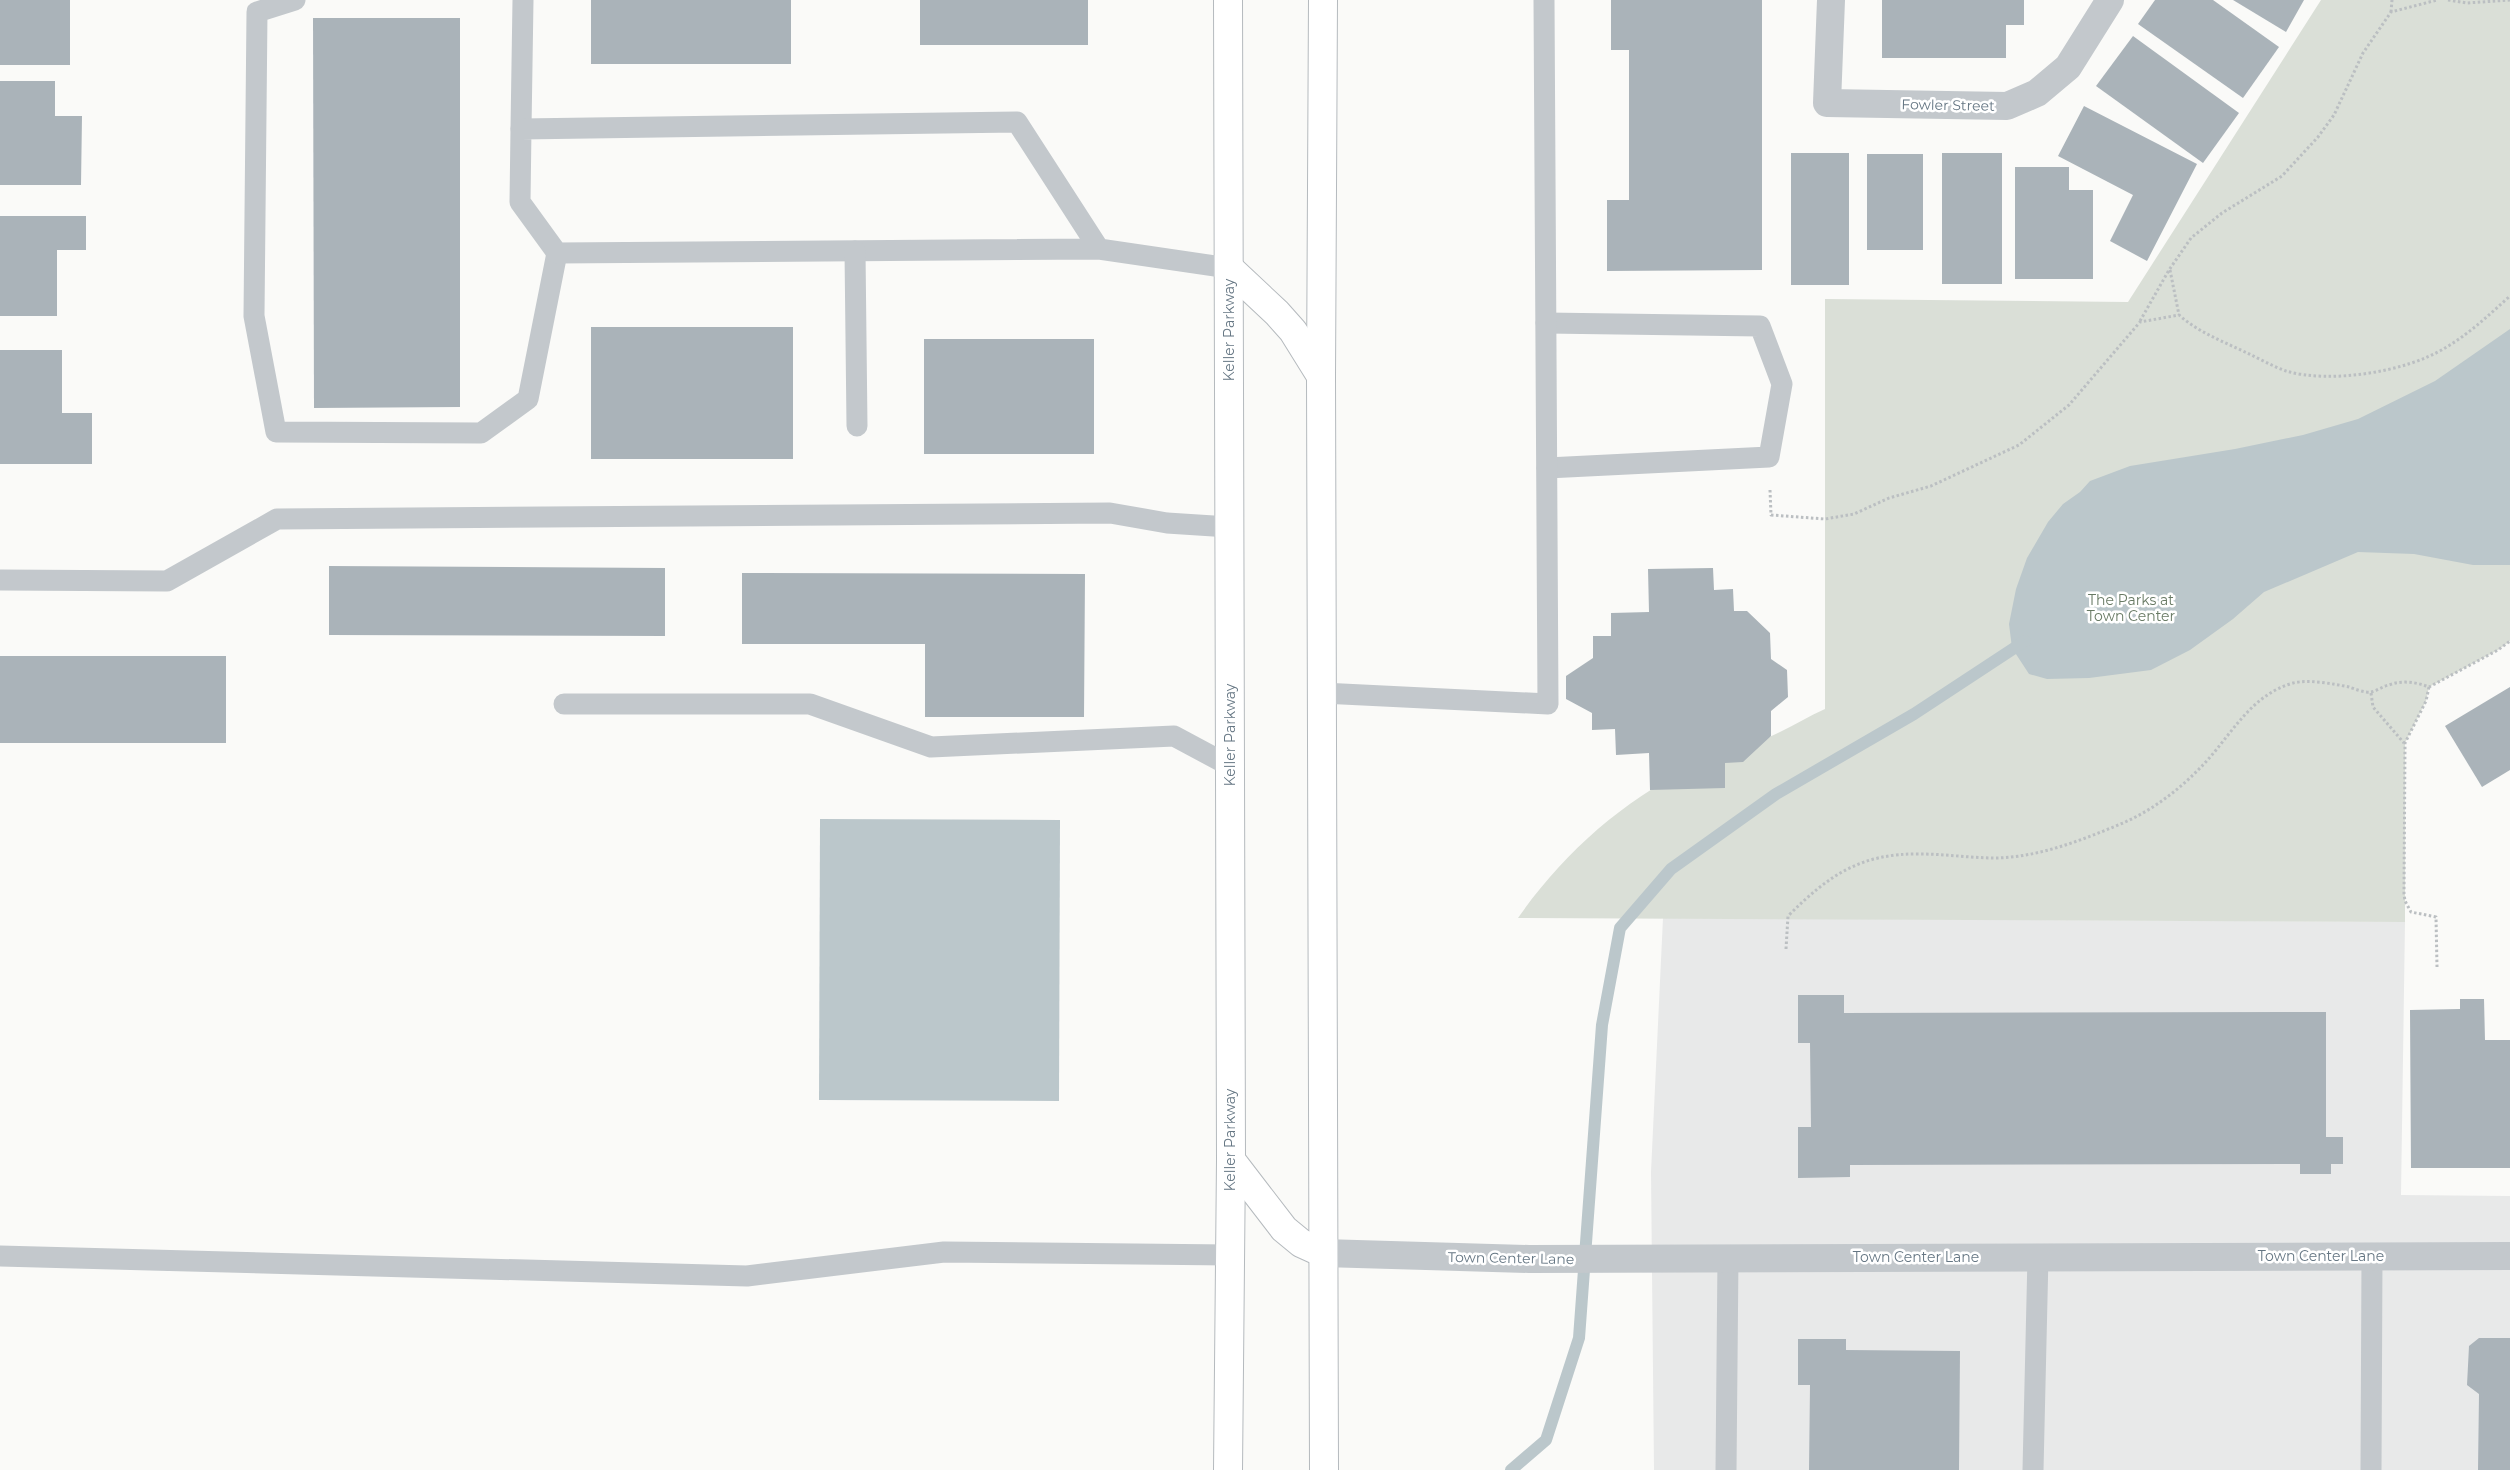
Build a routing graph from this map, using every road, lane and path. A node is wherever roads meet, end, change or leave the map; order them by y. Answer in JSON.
{"nodes":[{"id":1,"x":295,"y":0,"type":"edge"},
{"id":2,"x":523,"y":0,"type":"edge"},
{"id":3,"x":1228,"y":0,"type":"edge"},
{"id":4,"x":1323,"y":0,"type":"edge"},
{"id":5,"x":1544,"y":0,"type":"edge"},
{"id":6,"x":1831,"y":0,"type":"edge"},
{"id":7,"x":2110,"y":0,"type":"edge"},
{"id":8,"x":2392,"y":0,"type":"edge"},
{"id":9,"x":2437,"y":0,"type":"edge"},
{"id":10,"x":2448,"y":0,"type":"edge"},
{"id":11,"x":2510,"y":0,"type":"edge"},
{"id":12,"x":2391,"y":12,"type":"junction"},
{"id":13,"x":521,"y":129,"type":"junction"},
{"id":14,"x":1099,"y":249,"type":"junction"},
{"id":15,"x":855,"y":251,"type":"junction"},
{"id":16,"x":557,"y":254,"type":"junction"},
{"id":17,"x":1228,"y":268,"type":"junction"},
{"id":18,"x":2170,"y":270,"type":"junction"},
{"id":19,"x":2510,"y":296,"type":"edge"},
{"id":20,"x":2179,"y":315,"type":"junction"},
{"id":21,"x":2140,"y":322,"type":"junction"},
{"id":22,"x":1546,"y":323,"type":"junction"},
{"id":23,"x":1321,"y":376,"type":"junction"},
{"id":24,"x":857,"y":426,"type":"dead end"},
{"id":25,"x":1769,"y":457,"type":"junction"},
{"id":26,"x":1547,"y":468,"type":"junction"},
{"id":27,"x":1229,"y":527,"type":"junction"},
{"id":28,"x":0,"y":580,"type":"edge"},
{"id":29,"x":2510,"y":641,"type":"edge"},
{"id":30,"x":2429,"y":687,"type":"junction"},
{"id":31,"x":1322,"y":693,"type":"junction"},
{"id":32,"x":2371,"y":693,"type":"junction"},
{"id":33,"x":564,"y":704,"type":"dead end"},
{"id":34,"x":2405,"y":743,"type":"junction"},
{"id":35,"x":1230,"y":766,"type":"junction"},
{"id":36,"x":1786,"y":950,"type":"dead end"},
{"id":37,"x":2437,"y":967,"type":"dead end"},
{"id":38,"x":1231,"y":1160,"type":"junction"},
{"id":39,"x":1323,"y":1253,"type":"junction"},
{"id":40,"x":1230,"y":1255,"type":"junction"},
{"id":41,"x":0,"y":1256,"type":"edge"},
{"id":42,"x":2038,"y":1256,"type":"junction"},
{"id":43,"x":2372,"y":1256,"type":"junction"},
{"id":44,"x":2510,"y":1256,"type":"edge"},
{"id":45,"x":1728,"y":1257,"type":"junction"},
{"id":46,"x":1228,"y":1470,"type":"edge"},
{"id":47,"x":1324,"y":1470,"type":"edge"},
{"id":48,"x":1726,"y":1470,"type":"edge"},
{"id":49,"x":2033,"y":1470,"type":"edge"},
{"id":50,"x":2371,"y":1470,"type":"edge"}],
"edges":[{"from":1,"to":16,"type":"lane"},
{"from":2,"to":13,"type":"lane"},
{"from":3,"to":17,"type":"main road","name":"Keller Parkway"},
{"from":4,"to":23,"type":"main road"},
{"from":5,"to":22,"type":"lane"},
{"from":6,"to":7,"type":"street","name":"Fowler Street"},
{"from":8,"to":12,"type":"path"},
{"from":9,"to":12,"type":"path"},
{"from":10,"to":11,"type":"path"},
{"from":12,"to":18,"type":"path"},
{"from":13,"to":14,"type":"lane"},
{"from":13,"to":16,"type":"lane"},
{"from":14,"to":15,"type":"lane"},
{"from":14,"to":17,"type":"lane"},
{"from":15,"to":16,"type":"lane"},
{"from":15,"to":24,"type":"lane"},
{"from":17,"to":23,"type":"main road"},
{"from":17,"to":27,"type":"main road","name":"Keller Parkway"},
{"from":18,"to":20,"type":"path"},
{"from":18,"to":21,"type":"path"},
{"from":19,"to":20,"type":"path"},
{"from":20,"to":21,"type":"path"},
{"from":21,"to":25,"type":"path"},
{"from":22,"to":25,"type":"lane"},
{"from":22,"to":26,"type":"lane"},
{"from":23,"to":31,"type":"main road"},
{"from":25,"to":26,"type":"lane"},
{"from":26,"to":31,"type":"lane"},
{"from":27,"to":28,"type":"lane"},
{"from":27,"to":35,"type":"main road","name":"Keller Parkway"},
{"from":29,"to":30,"type":"path"},
{"from":30,"to":32,"type":"path"},
{"from":30,"to":34,"type":"path"},
{"from":31,"to":39,"type":"main road"},
{"from":32,"to":34,"type":"path"},
{"from":32,"to":36,"type":"path"},
{"from":33,"to":35,"type":"lane"},
{"from":34,"to":37,"type":"path"},
{"from":35,"to":38,"type":"main road","name":"Keller Parkway"},
{"from":38,"to":39,"type":"main road"},
{"from":38,"to":40,"type":"main road","name":"Keller Parkway"},
{"from":39,"to":45,"type":"street","name":"Town Center Lane"},
{"from":39,"to":47,"type":"main road"},
{"from":40,"to":41,"type":"lane"},
{"from":40,"to":46,"type":"main road","name":"Keller Parkway"},
{"from":42,"to":43,"type":"street","name":"Town Center Lane"},
{"from":42,"to":45,"type":"street","name":"Town Center Lane"},
{"from":42,"to":49,"type":"lane"},
{"from":43,"to":44,"type":"street","name":"Town Center Lane"},
{"from":43,"to":50,"type":"lane"},
{"from":45,"to":48,"type":"lane"}]}
